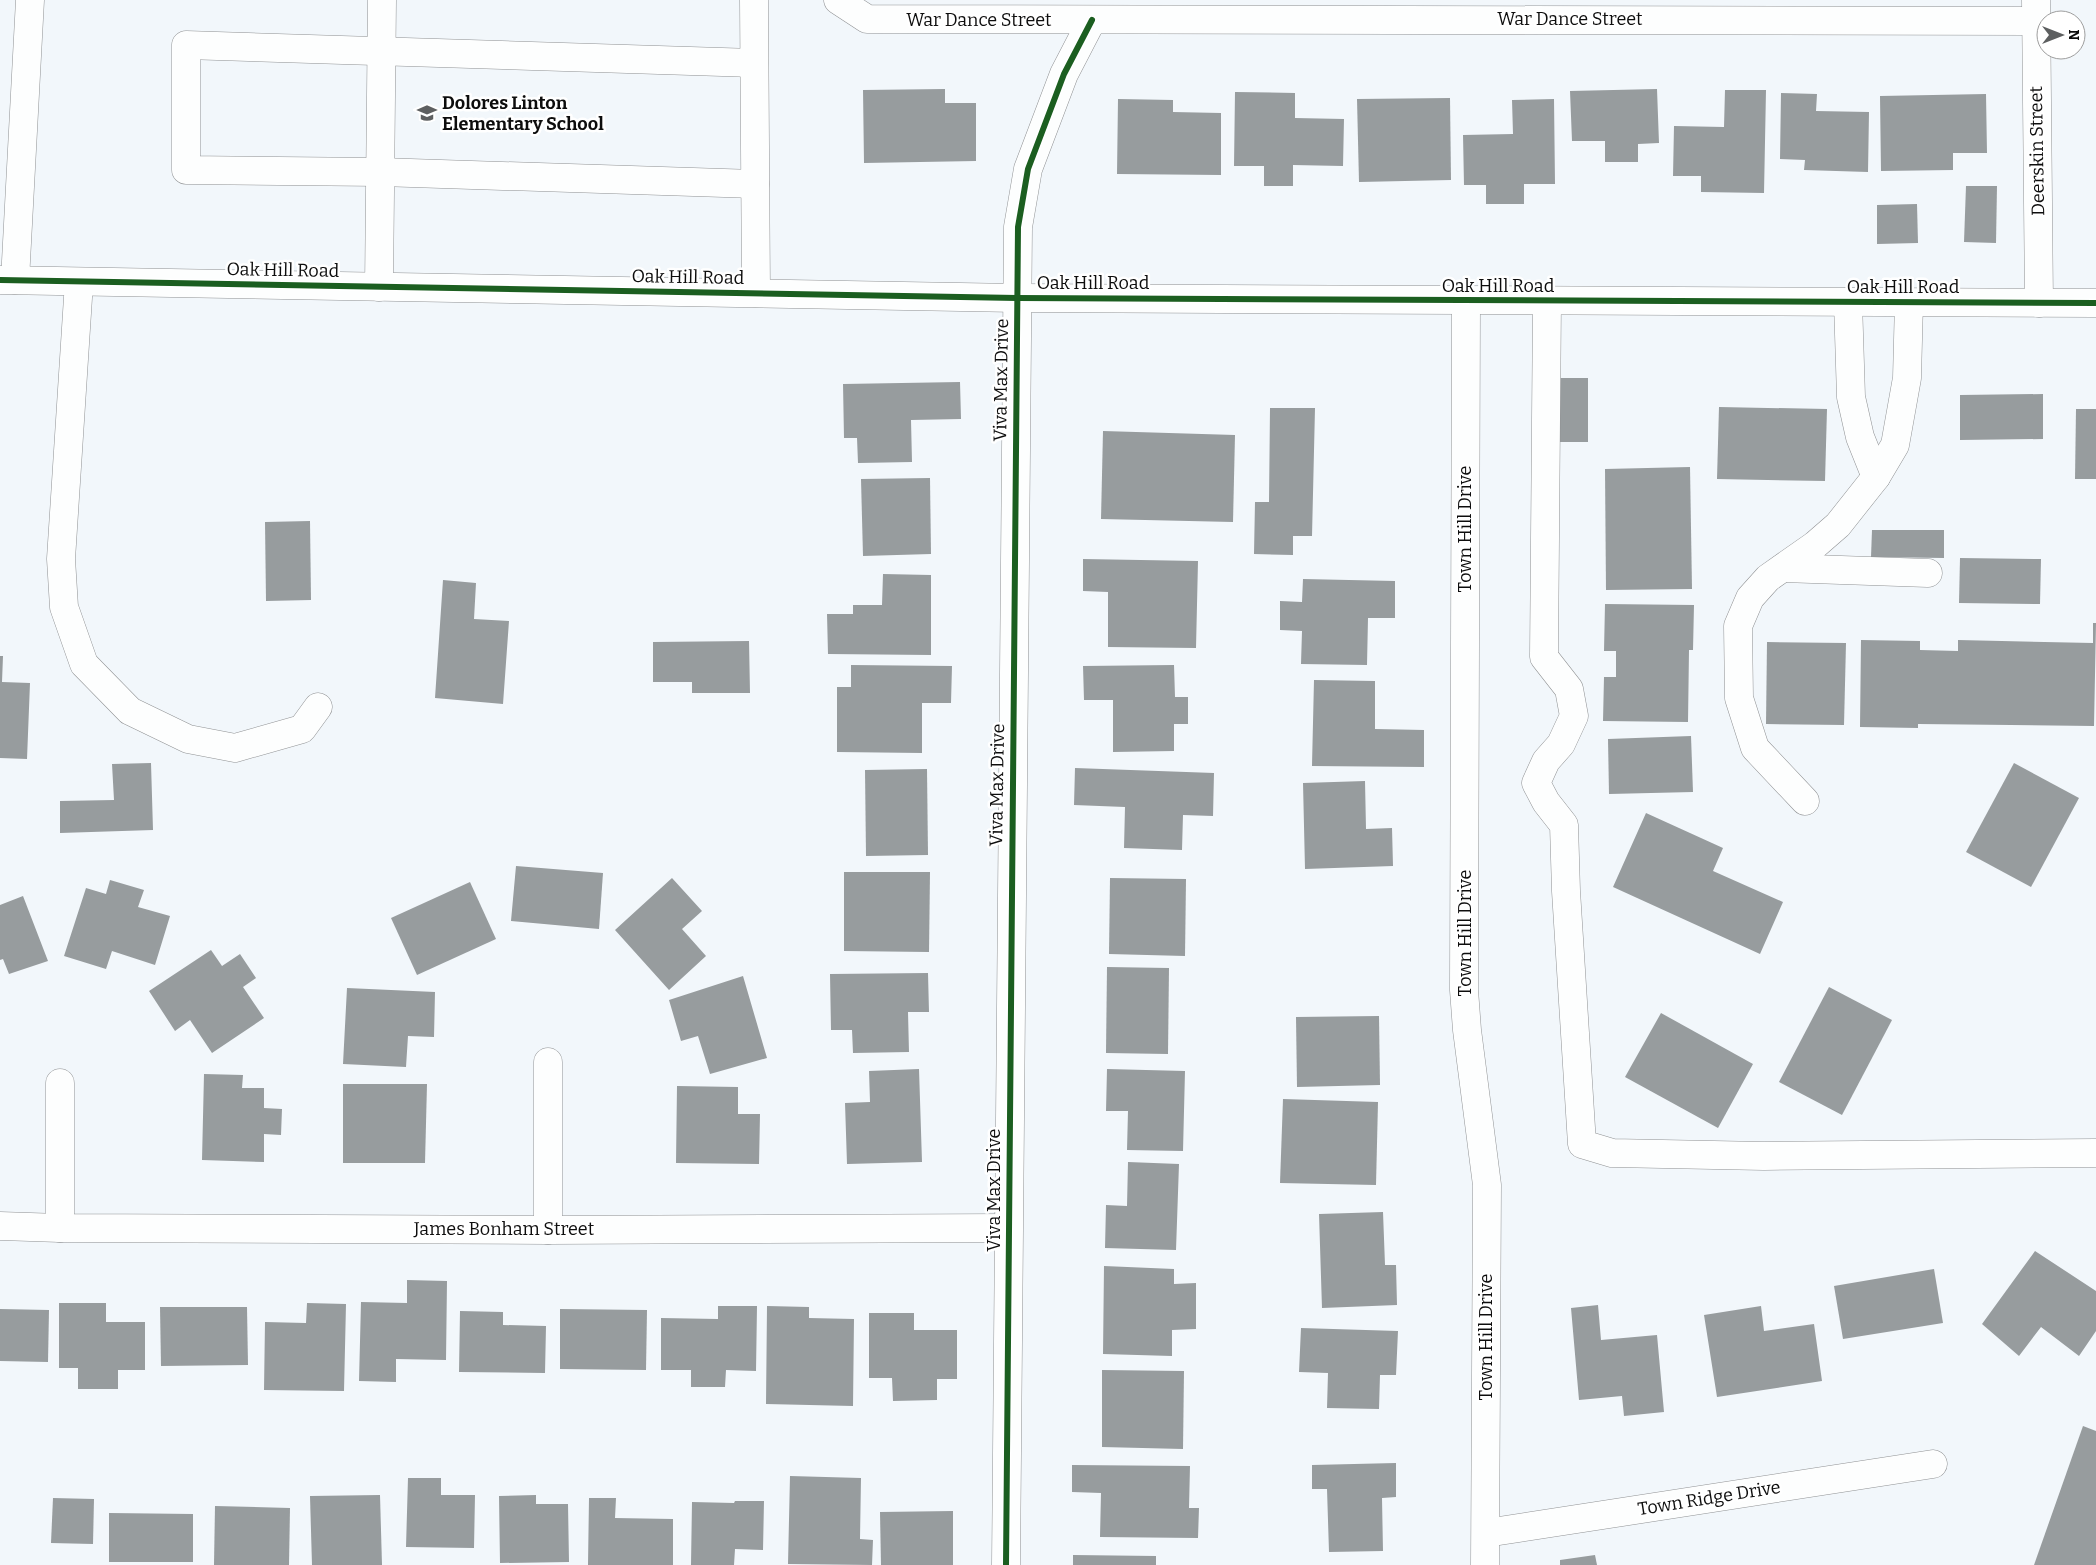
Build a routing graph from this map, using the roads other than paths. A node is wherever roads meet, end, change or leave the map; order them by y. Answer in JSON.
{"nodes":[{"id":1,"x":30,"y":0,"type":"edge"},
{"id":2,"x":382,"y":0,"type":"edge"},
{"id":3,"x":754,"y":0,"type":"edge"},
{"id":4,"x":838,"y":0,"type":"edge"},
{"id":5,"x":1563,"y":10,"type":"edge"},
{"id":6,"x":2036,"y":10,"type":"edge"},
{"id":7,"x":1100,"y":13,"type":"edge"},
{"id":8,"x":381,"y":53,"type":"junction"},
{"id":9,"x":2037,"y":60,"type":"edge"},
{"id":10,"x":754,"y":64,"type":"junction"},
{"id":11,"x":380,"y":172,"type":"junction"},
{"id":12,"x":755,"y":184,"type":"junction"},
{"id":13,"x":7,"y":280,"type":"edge"},
{"id":14,"x":79,"y":282,"type":"junction"},
{"id":15,"x":379,"y":287,"type":"junction"},
{"id":16,"x":756,"y":293,"type":"junction"},
{"id":17,"x":1017,"y":298,"type":"junction"},
{"id":18,"x":1466,"y":301,"type":"junction"},
{"id":19,"x":1547,"y":301,"type":"junction"},
{"id":20,"x":1848,"y":302,"type":"junction"},
{"id":21,"x":1909,"y":302,"type":"junction"},
{"id":22,"x":2039,"y":303,"type":"junction"},
{"id":23,"x":2096,"y":303,"type":"edge"},
{"id":24,"x":1876,"y":477,"type":"junction"},
{"id":25,"x":1783,"y":568,"type":"junction"},
{"id":26,"x":1928,"y":572,"type":"dead end"},
{"id":27,"x":318,"y":707,"type":"dead end"},
{"id":28,"x":1805,"y":801,"type":"dead end"},
{"id":29,"x":548,"y":1062,"type":"dead end"},
{"id":30,"x":60,"y":1083,"type":"dead end"},
{"id":31,"x":2096,"y":1153,"type":"edge"},
{"id":32,"x":0,"y":1226,"type":"edge"},
{"id":33,"x":60,"y":1228,"type":"junction"},
{"id":34,"x":1008,"y":1228,"type":"junction"},
{"id":35,"x":548,"y":1230,"type":"junction"},
{"id":36,"x":1932,"y":1464,"type":"dead end"},
{"id":37,"x":1486,"y":1533,"type":"junction"},
{"id":38,"x":1006,"y":1565,"type":"edge"},
{"id":39,"x":1485,"y":1565,"type":"edge"}],
"edges":[{"from":1,"to":13,"type":"street"},
{"from":2,"to":8,"type":"street"},
{"from":3,"to":10,"type":"street"},
{"from":4,"to":7,"type":"street","name":"War Dance Street"},
{"from":5,"to":6,"type":"street","name":"War Dance Street"},
{"from":5,"to":7,"type":"street","name":"War Dance Street"},
{"from":7,"to":17,"type":"street","name":"Viva Max Drive"},
{"from":8,"to":10,"type":"street"},
{"from":8,"to":11,"type":"street"},
{"from":8,"to":11,"type":"street"},
{"from":9,"to":22,"type":"street","name":"Deerskin Street"},
{"from":10,"to":12,"type":"street"},
{"from":11,"to":12,"type":"street"},
{"from":11,"to":15,"type":"street"},
{"from":12,"to":16,"type":"street"},
{"from":13,"to":14,"type":"street","name":"Oak Hill Road"},
{"from":14,"to":15,"type":"street","name":"Oak Hill Road"},
{"from":14,"to":27,"type":"street"},
{"from":15,"to":16,"type":"street","name":"Oak Hill Road"},
{"from":16,"to":17,"type":"street","name":"Oak Hill Road"},
{"from":17,"to":18,"type":"street","name":"Oak Hill Road"},
{"from":17,"to":34,"type":"street","name":"Viva Max Drive"},
{"from":18,"to":19,"type":"street","name":"Oak Hill Road"},
{"from":18,"to":37,"type":"street","name":"Town Hill Drive"},
{"from":19,"to":20,"type":"street","name":"Oak Hill Road"},
{"from":19,"to":31,"type":"street"},
{"from":20,"to":21,"type":"street","name":"Oak Hill Road"},
{"from":20,"to":24,"type":"street"},
{"from":21,"to":22,"type":"street","name":"Oak Hill Road"},
{"from":21,"to":24,"type":"street"},
{"from":22,"to":23,"type":"street","name":"Oak Hill Road"},
{"from":24,"to":25,"type":"street"},
{"from":25,"to":26,"type":"street"},
{"from":25,"to":28,"type":"street"},
{"from":29,"to":35,"type":"street"},
{"from":30,"to":33,"type":"street"},
{"from":32,"to":33,"type":"street","name":"James Bonham Street"},
{"from":33,"to":35,"type":"street","name":"James Bonham Street"},
{"from":34,"to":35,"type":"street","name":"James Bonham Street"},
{"from":34,"to":38,"type":"street","name":"Viva Max Drive"},
{"from":36,"to":37,"type":"street","name":"Town Ridge Drive"},
{"from":37,"to":39,"type":"street","name":"Town Hill Drive"}]}
